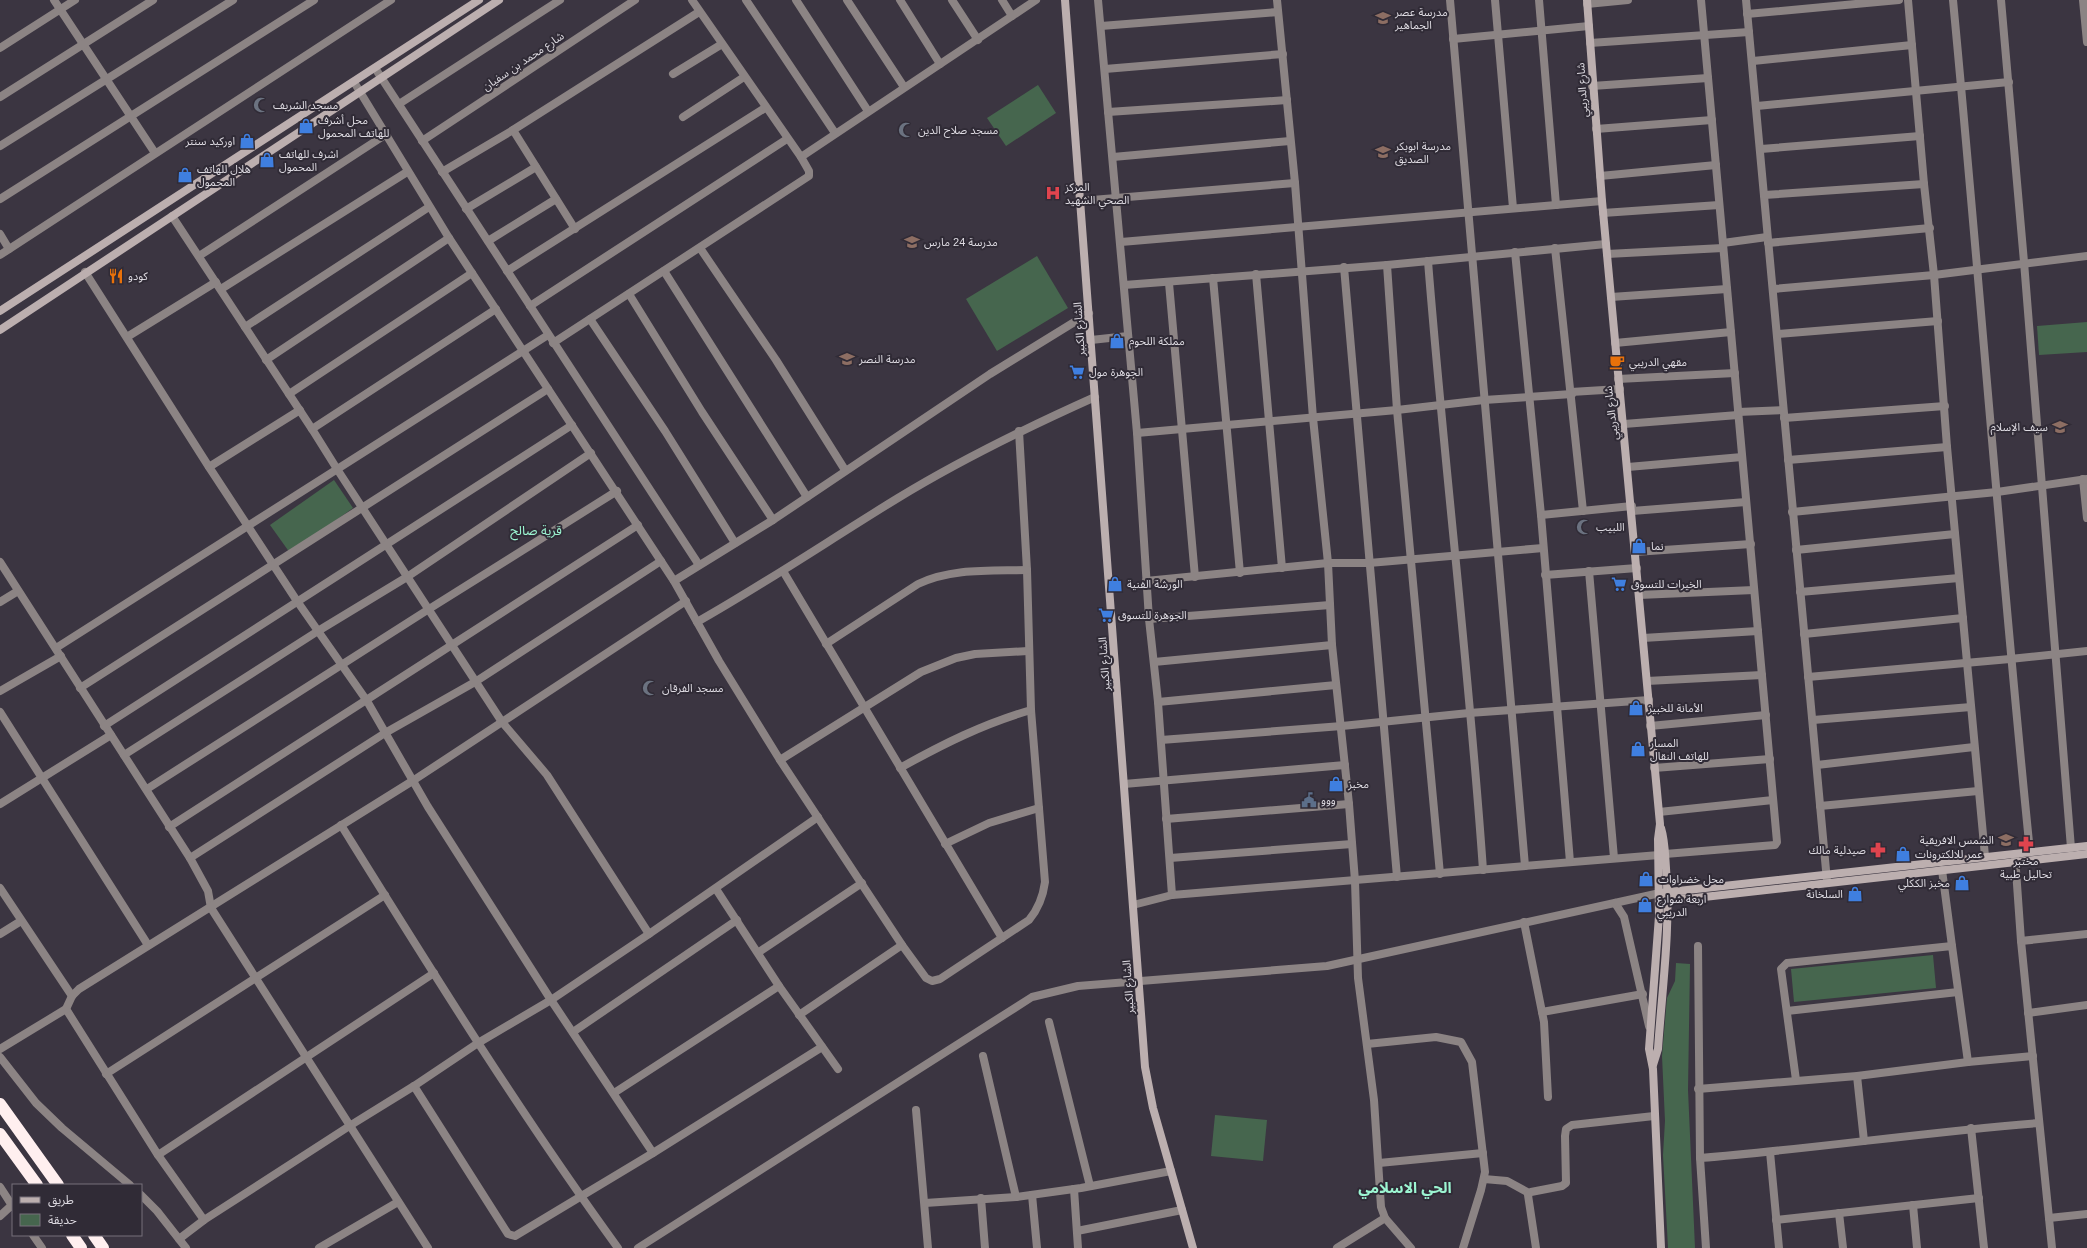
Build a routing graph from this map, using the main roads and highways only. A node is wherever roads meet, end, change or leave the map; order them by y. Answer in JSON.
{"nodes":[{"id":1,"x":0,"y":1104,"type":"edge"},
{"id":2,"x":0,"y":1134,"type":"edge"},
{"id":3,"x":35,"y":1184,"type":"edge"},
{"id":4,"x":57,"y":1184,"type":"edge"},
{"id":5,"x":73,"y":1236,"type":"edge"},
{"id":6,"x":95,"y":1236,"type":"edge"},
{"id":7,"x":81,"y":1248,"type":"edge"},
{"id":8,"x":103,"y":1248,"type":"edge"}],
"edges":[{"from":1,"to":4,"type":"highway"},
{"from":2,"to":3,"type":"highway"},
{"from":5,"to":7,"type":"highway"},
{"from":6,"to":8,"type":"highway"}]}
